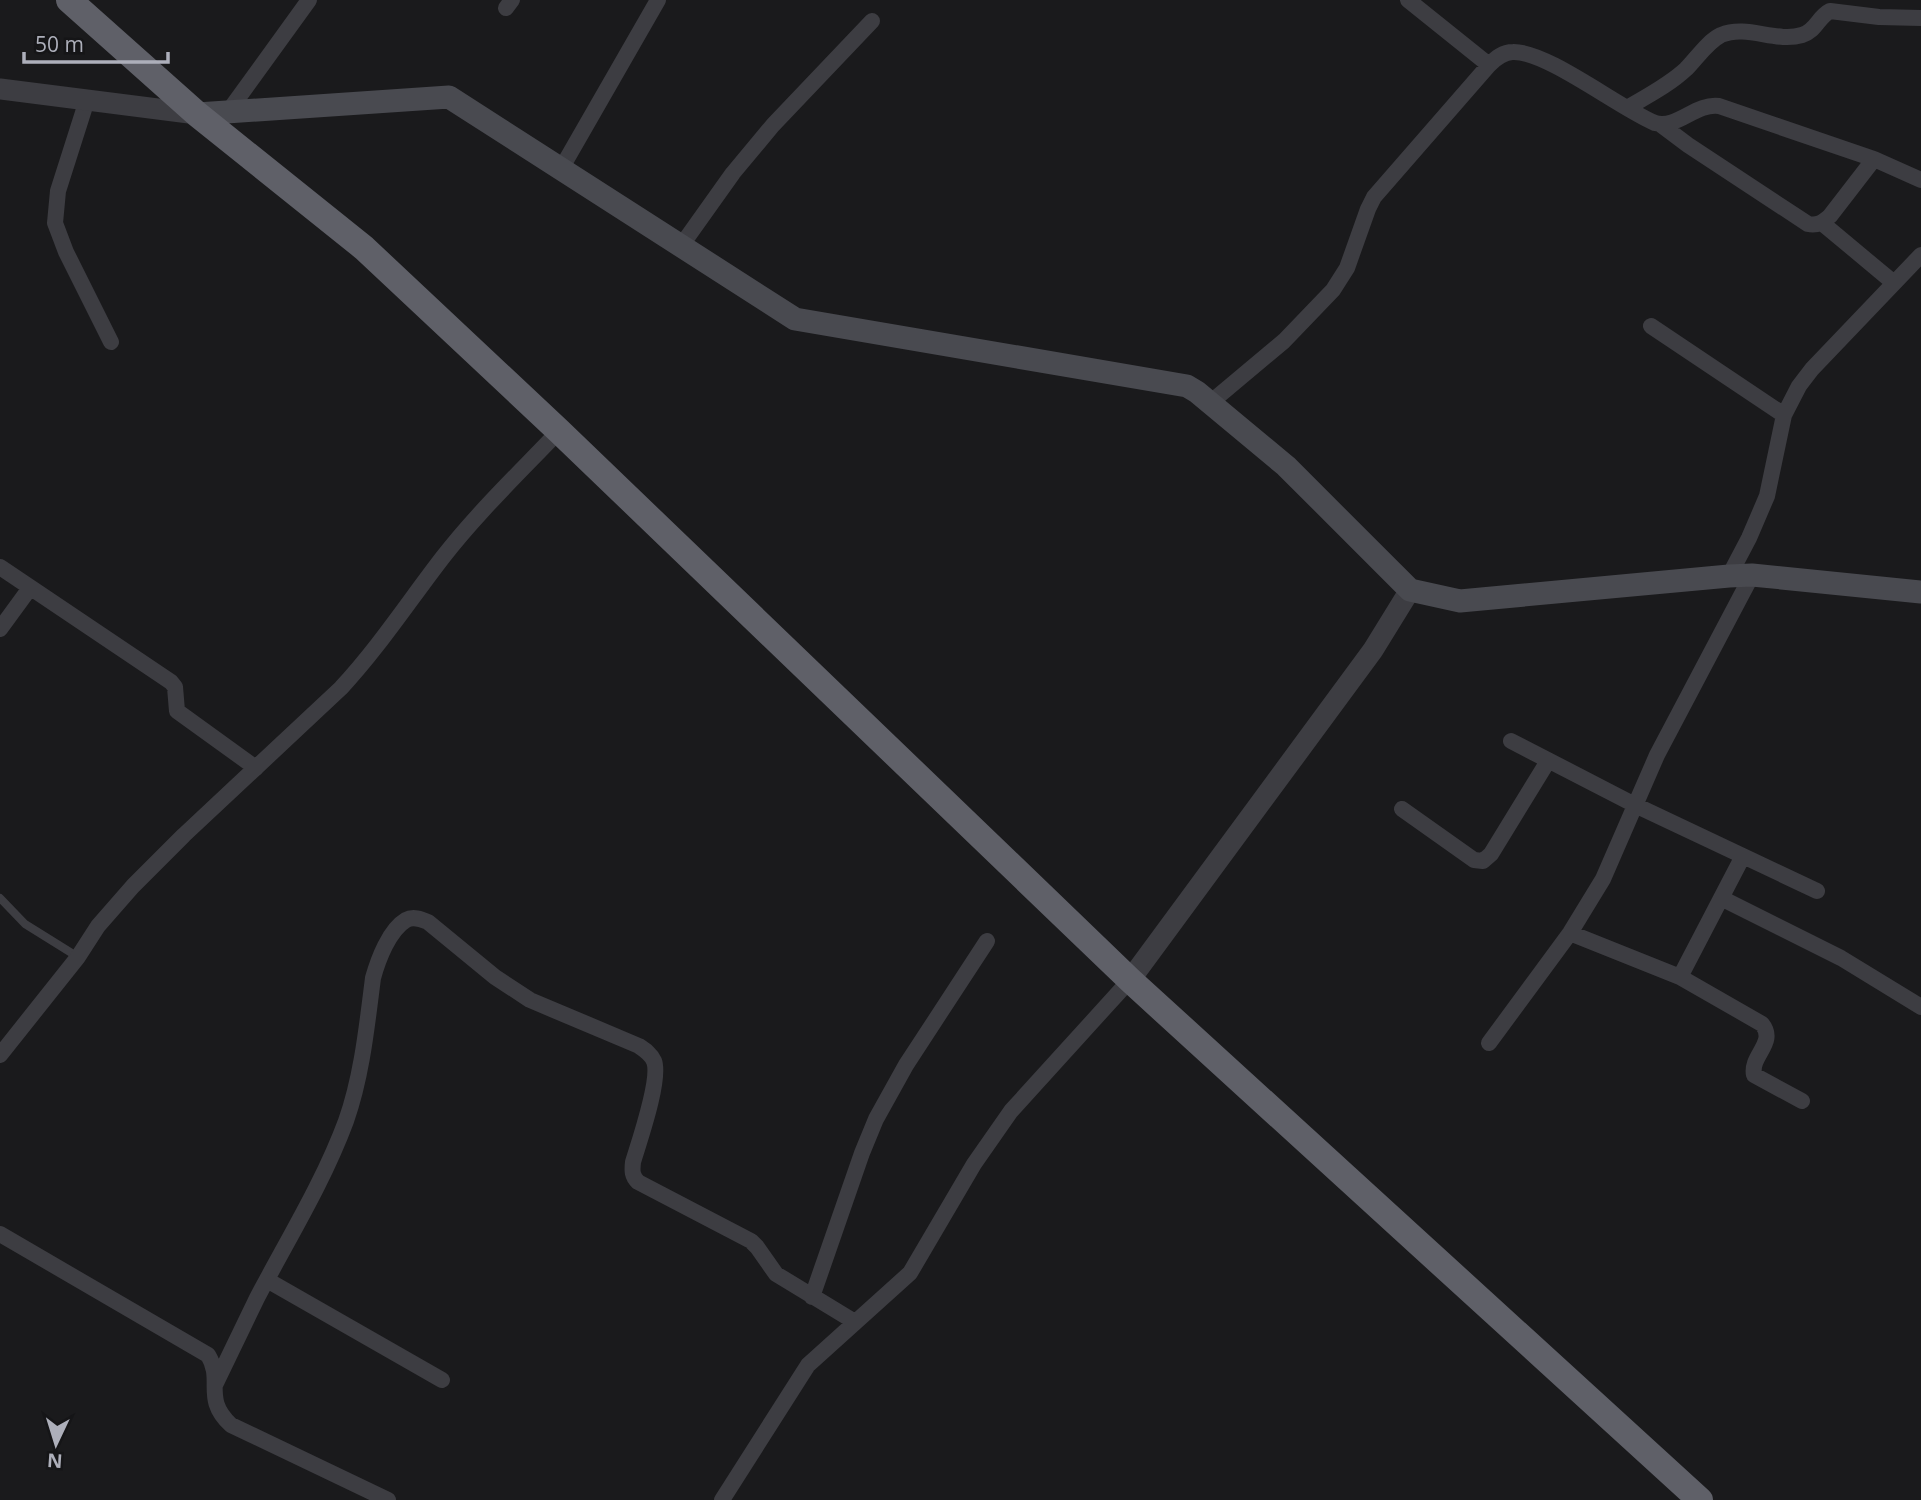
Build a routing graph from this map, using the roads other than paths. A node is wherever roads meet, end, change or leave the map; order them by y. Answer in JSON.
{"nodes":[{"id":1,"x":69,"y":0,"type":"edge"},
{"id":2,"x":309,"y":0,"type":"edge"},
{"id":3,"x":658,"y":0,"type":"edge"},
{"id":4,"x":1408,"y":0,"type":"edge"},
{"id":5,"x":1921,"y":18,"type":"edge"},
{"id":6,"x":872,"y":22,"type":"dead end"},
{"id":7,"x":1489,"y":65,"type":"junction"},
{"id":8,"x":0,"y":89,"type":"edge"},
{"id":9,"x":87,"y":100,"type":"junction"},
{"id":10,"x":1627,"y":107,"type":"junction"},
{"id":11,"x":228,"y":112,"type":"junction"},
{"id":12,"x":197,"y":114,"type":"junction"},
{"id":13,"x":1660,"y":124,"type":"junction"},
{"id":14,"x":1874,"y":159,"type":"junction"},
{"id":15,"x":561,"y":169,"type":"junction"},
{"id":16,"x":1921,"y":180,"type":"edge"},
{"id":17,"x":1822,"y":223,"type":"junction"},
{"id":18,"x":681,"y":246,"type":"junction"},
{"id":19,"x":1921,"y":255,"type":"edge"},
{"id":20,"x":1894,"y":283,"type":"junction"},
{"id":21,"x":1651,"y":326,"type":"dead end"},
{"id":22,"x":111,"y":342,"type":"dead end"},
{"id":23,"x":1204,"y":398,"type":"junction"},
{"id":24,"x":1784,"y":415,"type":"junction"},
{"id":25,"x":559,"y":431,"type":"junction"},
{"id":26,"x":0,"y":567,"type":"edge"},
{"id":27,"x":1740,"y":576,"type":"junction"},
{"id":28,"x":30,"y":588,"type":"junction"},
{"id":29,"x":1410,"y":590,"type":"junction"},
{"id":30,"x":1921,"y":592,"type":"edge"},
{"id":31,"x":0,"y":629,"type":"edge"},
{"id":32,"x":1511,"y":740,"type":"dead end"},
{"id":33,"x":1548,"y":761,"type":"junction"},
{"id":34,"x":256,"y":768,"type":"junction"},
{"id":35,"x":1635,"y":805,"type":"junction"},
{"id":36,"x":1402,"y":809,"type":"dead end"},
{"id":37,"x":1743,"y":856,"type":"junction"},
{"id":38,"x":1817,"y":891,"type":"dead end"},
{"id":39,"x":0,"y":898,"type":"edge"},
{"id":40,"x":1721,"y":898,"type":"junction"},
{"id":41,"x":1570,"y":933,"type":"junction"},
{"id":42,"x":986,"y":941,"type":"dead end"},
{"id":43,"x":78,"y":957,"type":"junction"},
{"id":44,"x":1680,"y":977,"type":"junction"},
{"id":45,"x":1130,"y":980,"type":"junction"},
{"id":46,"x":1921,"y":1007,"type":"edge"},
{"id":47,"x":1489,"y":1043,"type":"dead end"},
{"id":48,"x":0,"y":1055,"type":"edge"},
{"id":49,"x":1802,"y":1101,"type":"dead end"},
{"id":50,"x":0,"y":1234,"type":"edge"},
{"id":51,"x":267,"y":1280,"type":"junction"},
{"id":52,"x":812,"y":1297,"type":"junction"},
{"id":53,"x":855,"y":1322,"type":"junction"},
{"id":54,"x":442,"y":1380,"type":"dead end"},
{"id":55,"x":215,"y":1385,"type":"junction"},
{"id":56,"x":388,"y":1500,"type":"edge"},
{"id":57,"x":722,"y":1500,"type":"edge"},
{"id":58,"x":1700,"y":1500,"type":"edge"}],
"edges":[{"from":1,"to":12,"type":"highway"},
{"from":2,"to":11,"type":"street"},
{"from":3,"to":15,"type":"street"},
{"from":4,"to":7,"type":"street"},
{"from":5,"to":10,"type":"street"},
{"from":6,"to":18,"type":"street"},
{"from":7,"to":10,"type":"street"},
{"from":7,"to":23,"type":"street"},
{"from":8,"to":9,"type":"street"},
{"from":9,"to":12,"type":"street"},
{"from":9,"to":22,"type":"street"},
{"from":10,"to":13,"type":"street"},
{"from":11,"to":12,"type":"main road"},
{"from":11,"to":15,"type":"main road"},
{"from":12,"to":25,"type":"highway"},
{"from":13,"to":14,"type":"street"},
{"from":13,"to":17,"type":"street"},
{"from":14,"to":16,"type":"street"},
{"from":14,"to":17,"type":"street"},
{"from":15,"to":18,"type":"main road"},
{"from":17,"to":20,"type":"street"},
{"from":18,"to":23,"type":"main road"},
{"from":19,"to":20,"type":"street"},
{"from":20,"to":24,"type":"street"},
{"from":21,"to":24,"type":"street"},
{"from":23,"to":29,"type":"main road"},
{"from":24,"to":27,"type":"street"},
{"from":25,"to":34,"type":"street"},
{"from":25,"to":45,"type":"highway"},
{"from":26,"to":28,"type":"street"},
{"from":27,"to":29,"type":"main road"},
{"from":27,"to":30,"type":"main road"},
{"from":27,"to":35,"type":"street"},
{"from":28,"to":31,"type":"street"},
{"from":28,"to":34,"type":"street"},
{"from":29,"to":45,"type":"street"},
{"from":32,"to":33,"type":"street"},
{"from":33,"to":35,"type":"street"},
{"from":33,"to":36,"type":"street"},
{"from":34,"to":43,"type":"street"},
{"from":35,"to":37,"type":"street"},
{"from":35,"to":41,"type":"street"},
{"from":37,"to":38,"type":"street"},
{"from":37,"to":40,"type":"street"},
{"from":39,"to":43,"type":"lane"},
{"from":40,"to":44,"type":"street"},
{"from":40,"to":46,"type":"street"},
{"from":41,"to":44,"type":"street"},
{"from":41,"to":47,"type":"street"},
{"from":42,"to":52,"type":"street"},
{"from":43,"to":48,"type":"street"},
{"from":44,"to":49,"type":"street"},
{"from":45,"to":53,"type":"street"},
{"from":45,"to":58,"type":"highway"},
{"from":50,"to":55,"type":"street"},
{"from":51,"to":52,"type":"street"},
{"from":51,"to":54,"type":"street"},
{"from":51,"to":55,"type":"street"},
{"from":52,"to":53,"type":"street"},
{"from":53,"to":57,"type":"street"},
{"from":55,"to":56,"type":"street"}]}
